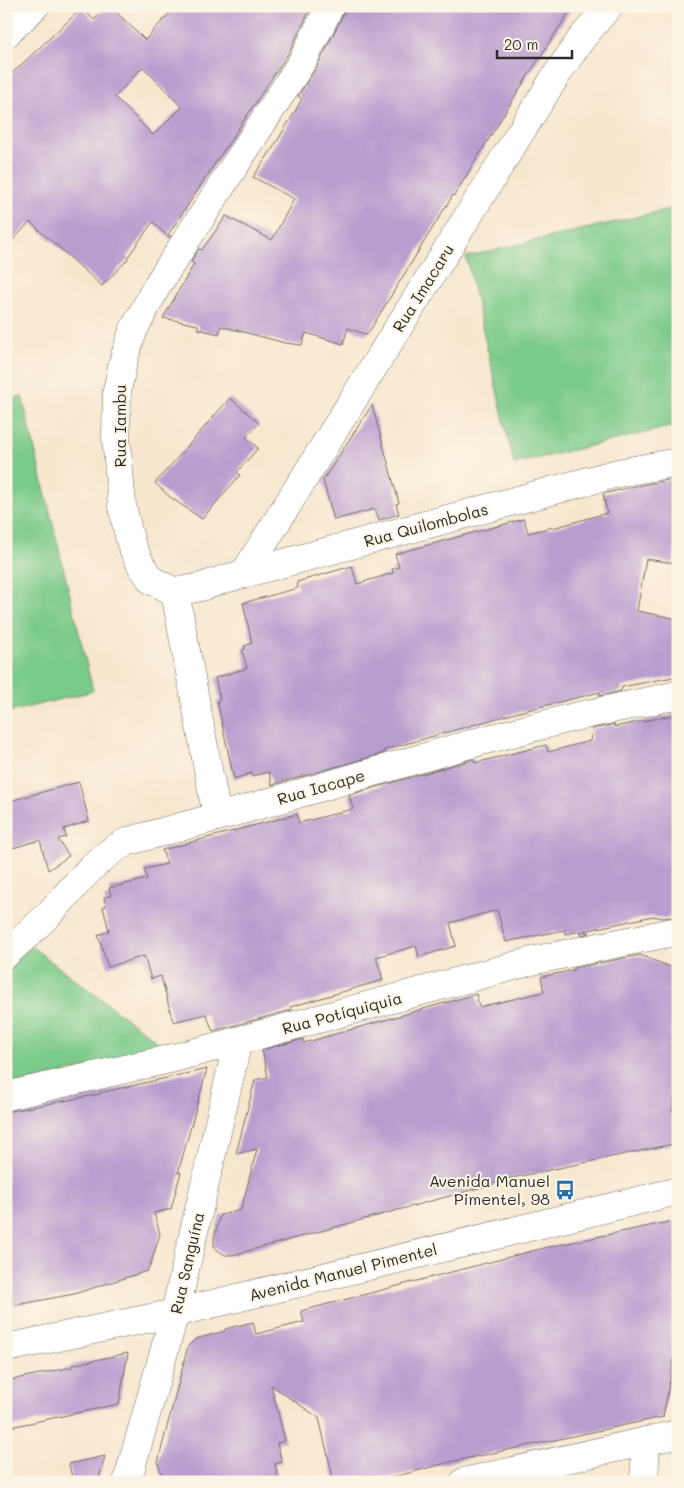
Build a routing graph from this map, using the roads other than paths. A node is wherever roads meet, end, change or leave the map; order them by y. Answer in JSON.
{"nodes":[{"id":1,"x":35,"y":6,"type":"edge"},
{"id":2,"x":330,"y":6,"type":"edge"},
{"id":3,"x":608,"y":6,"type":"edge"},
{"id":4,"x":6,"y":34,"type":"edge"},
{"id":5,"x":678,"y":462,"type":"edge"},
{"id":6,"x":244,"y":574,"type":"junction"},
{"id":7,"x":175,"y":592,"type":"junction"},
{"id":8,"x":678,"y":695,"type":"edge"},
{"id":9,"x":217,"y":817,"type":"junction"},
{"id":10,"x":678,"y":931,"type":"edge"},
{"id":11,"x":6,"y":954,"type":"edge"},
{"id":12,"x":238,"y":1041,"type":"junction"},
{"id":13,"x":6,"y":1096,"type":"edge"},
{"id":14,"x":678,"y":1191,"type":"edge"},
{"id":15,"x":176,"y":1312,"type":"junction"},
{"id":16,"x":6,"y":1348,"type":"edge"},
{"id":17,"x":678,"y":1434,"type":"edge"},
{"id":18,"x":646,"y":1441,"type":"junction"},
{"id":19,"x":127,"y":1482,"type":"edge"},
{"id":20,"x":464,"y":1482,"type":"edge"},
{"id":21,"x":644,"y":1482,"type":"edge"}],
"edges":[{"from":1,"to":4,"type":"street"},
{"from":2,"to":7,"type":"street","name":"Rua Iambu"},
{"from":3,"to":6,"type":"street","name":"Rua Imacaru"},
{"from":5,"to":6,"type":"street","name":"Rua Quilombolas"},
{"from":6,"to":7,"type":"street","name":"Rua Quilombolas"},
{"from":7,"to":9,"type":"street"},
{"from":8,"to":9,"type":"street","name":"Rua Iacape"},
{"from":9,"to":11,"type":"street","name":"Rua Iacape"},
{"from":10,"to":12,"type":"street","name":"Rua Potíquiquia"},
{"from":12,"to":13,"type":"street","name":"Rua Potíquiquia"},
{"from":12,"to":15,"type":"street","name":"Rua Sanguína"},
{"from":14,"to":15,"type":"street","name":"Avenida Manuel Pimentel"},
{"from":15,"to":16,"type":"street","name":"Avenida Manuel Pimentel"},
{"from":15,"to":19,"type":"street","name":"Rua Sanguína"},
{"from":17,"to":18,"type":"street"},
{"from":18,"to":20,"type":"street"},
{"from":18,"to":21,"type":"street"}]}
